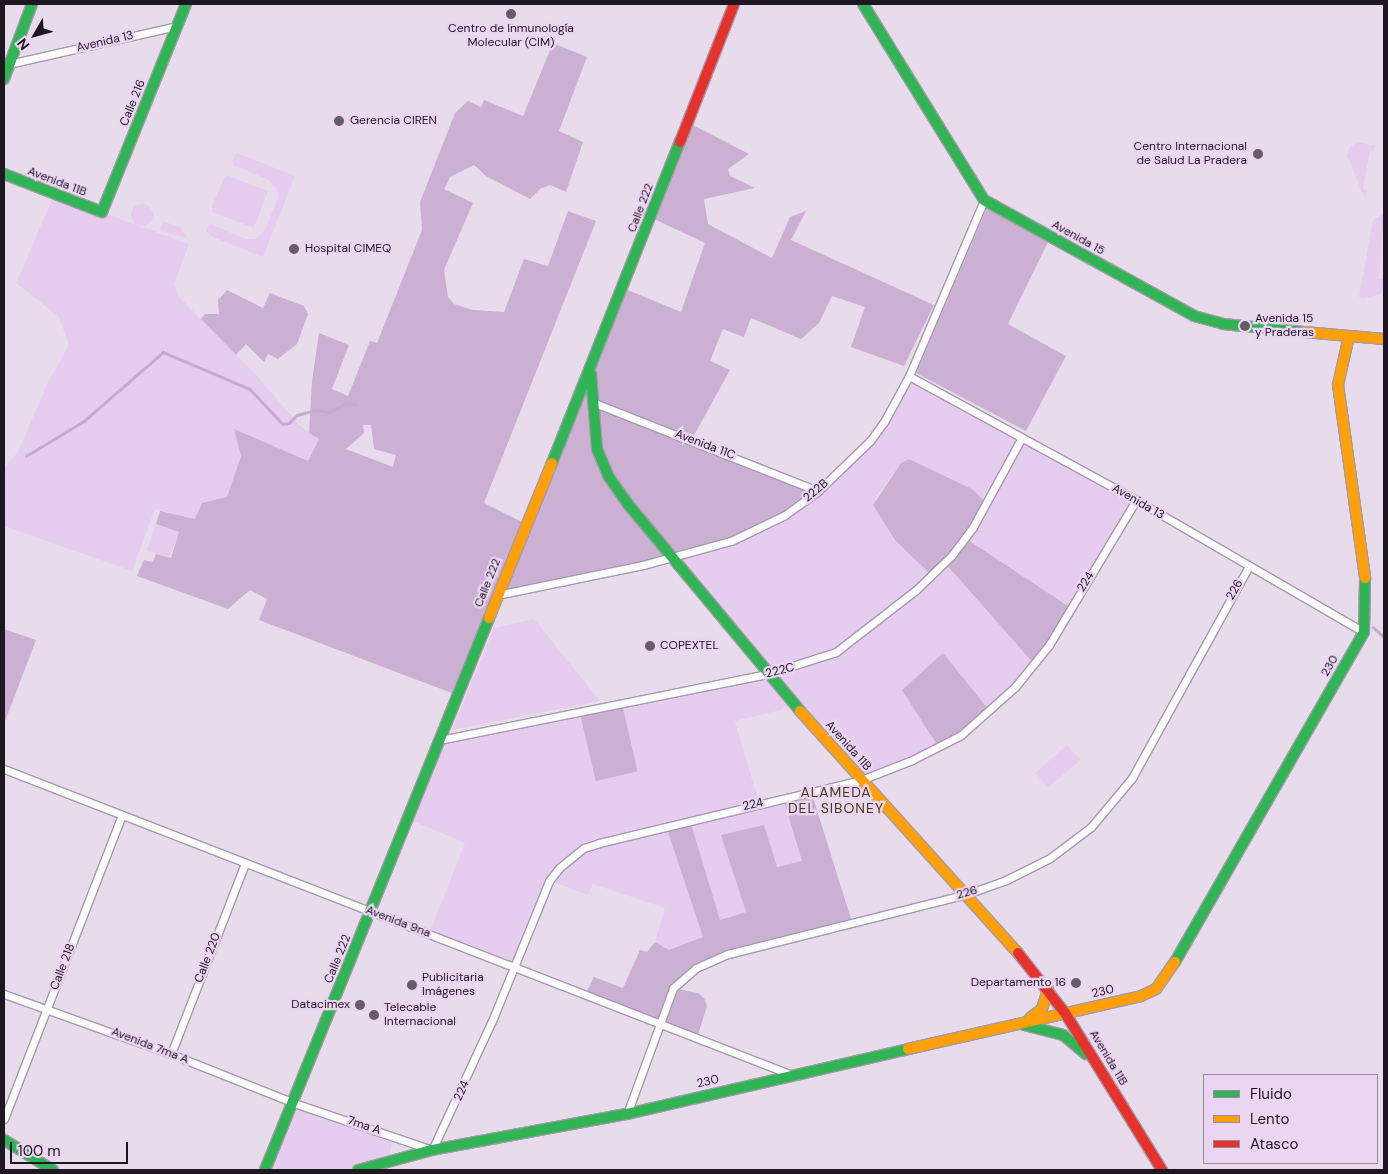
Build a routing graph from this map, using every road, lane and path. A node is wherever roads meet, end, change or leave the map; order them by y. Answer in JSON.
{"nodes":[{"id":1,"x":32,"y":4,"type":"edge"},
{"id":2,"x":186,"y":4,"type":"edge"},
{"id":3,"x":734,"y":4,"type":"edge"},
{"id":4,"x":863,"y":4,"type":"edge"},
{"id":5,"x":177,"y":26,"type":"junction"},
{"id":6,"x":7,"y":64,"type":"edge"},
{"id":7,"x":4,"y":79,"type":"edge"},
{"id":8,"x":7,"y":177,"type":"edge"},
{"id":9,"x":984,"y":200,"type":"junction"},
{"id":10,"x":102,"y":212,"type":"joint"},
{"id":11,"x":1349,"y":336,"type":"junction"},
{"id":12,"x":1384,"y":339,"type":"edge"},
{"id":13,"x":590,"y":370,"type":"junction"},
{"id":14,"x":910,"y":376,"type":"junction"},
{"id":15,"x":591,"y":402,"type":"junction"},
{"id":16,"x":1022,"y":438,"type":"junction"},
{"id":17,"x":818,"y":491,"type":"junction"},
{"id":18,"x":1136,"y":500,"type":"junction"},
{"id":19,"x":669,"y":557,"type":"junction"},
{"id":20,"x":1248,"y":568,"type":"junction"},
{"id":21,"x":496,"y":595,"type":"junction"},
{"id":22,"x":1364,"y":632,"type":"junction"},
{"id":23,"x":767,"y":674,"type":"junction"},
{"id":24,"x":440,"y":740,"type":"junction"},
{"id":25,"x":4,"y":769,"type":"edge"},
{"id":26,"x":861,"y":780,"type":"junction"},
{"id":27,"x":122,"y":815,"type":"junction"},
{"id":28,"x":245,"y":863,"type":"junction"},
{"id":29,"x":967,"y":894,"type":"junction"},
{"id":30,"x":370,"y":911,"type":"junction"},
{"id":31,"x":514,"y":967,"type":"junction"},
{"id":32,"x":1048,"y":988,"type":"junction"},
{"id":33,"x":4,"y":994,"type":"edge"},
{"id":34,"x":47,"y":1010,"type":"junction"},
{"id":35,"x":1066,"y":1013,"type":"junction"},
{"id":36,"x":658,"y":1023,"type":"junction"},
{"id":37,"x":1020,"y":1023,"type":"junction"},
{"id":38,"x":1000,"y":1027,"type":"junction"},
{"id":39,"x":171,"y":1054,"type":"junction"},
{"id":40,"x":1098,"y":1065,"type":"junction"},
{"id":41,"x":792,"y":1075,"type":"junction"},
{"id":42,"x":294,"y":1103,"type":"junction"},
{"id":43,"x":627,"y":1114,"type":"junction"},
{"id":44,"x":4,"y":1119,"type":"edge"},
{"id":45,"x":4,"y":1140,"type":"edge"},
{"id":46,"x":432,"y":1150,"type":"junction"},
{"id":47,"x":53,"y":1170,"type":"edge"},
{"id":48,"x":265,"y":1170,"type":"edge"},
{"id":49,"x":358,"y":1170,"type":"edge"},
{"id":50,"x":1162,"y":1170,"type":"edge"}],
"edges":[{"from":1,"to":6,"type":"street"},
{"from":2,"to":5,"type":"street","name":"Calle 216"},
{"from":3,"to":13,"type":"street","name":"Calle 222"},
{"from":4,"to":9,"type":"street","name":"Avenida 15"},
{"from":5,"to":6,"type":"street","name":"Avenida 13"},
{"from":5,"to":10,"type":"street","name":"Calle 216"},
{"from":6,"to":7,"type":"street"},
{"from":8,"to":10,"type":"street","name":"Avenida 11B"},
{"from":9,"to":11,"type":"street","name":"Avenida 15"},
{"from":9,"to":14,"type":"street","name":"222B"},
{"from":11,"to":12,"type":"street","name":"Avenida 15"},
{"from":11,"to":22,"type":"street","name":"230"},
{"from":13,"to":15,"type":"street","name":"Avenida 11B"},
{"from":13,"to":21,"type":"street","name":"Calle 222"},
{"from":14,"to":16,"type":"street","name":"Avenida 13"},
{"from":14,"to":17,"type":"street","name":"222B"},
{"from":15,"to":17,"type":"street","name":"Avenida 11C"},
{"from":15,"to":19,"type":"street","name":"Avenida 11B"},
{"from":16,"to":18,"type":"street","name":"Avenida 13"},
{"from":16,"to":23,"type":"street","name":"222C"},
{"from":17,"to":19,"type":"street","name":"222B"},
{"from":18,"to":20,"type":"street","name":"Avenida 13"},
{"from":18,"to":26,"type":"street","name":"224"},
{"from":19,"to":21,"type":"street","name":"222B"},
{"from":19,"to":23,"type":"street","name":"Avenida 11B"},
{"from":20,"to":22,"type":"street","name":"Avenida 13"},
{"from":20,"to":29,"type":"street","name":"226"},
{"from":21,"to":24,"type":"street","name":"Calle 222"},
{"from":22,"to":35,"type":"street","name":"230"},
{"from":23,"to":24,"type":"street","name":"222C"},
{"from":23,"to":26,"type":"street","name":"Avenida 11B"},
{"from":24,"to":30,"type":"street","name":"Calle 222"},
{"from":25,"to":27,"type":"street","name":"Avenida 9na"},
{"from":26,"to":29,"type":"street","name":"Avenida 11B"},
{"from":26,"to":31,"type":"street","name":"224"},
{"from":27,"to":28,"type":"street","name":"Avenida 9na"},
{"from":27,"to":34,"type":"street","name":"Calle 218"},
{"from":28,"to":30,"type":"street","name":"Avenida 9na"},
{"from":28,"to":39,"type":"street","name":"Calle 220"},
{"from":29,"to":32,"type":"street","name":"Avenida 11B"},
{"from":29,"to":36,"type":"street","name":"226"},
{"from":30,"to":31,"type":"street","name":"Avenida 9na"},
{"from":30,"to":42,"type":"street","name":"Calle 222"},
{"from":31,"to":36,"type":"street","name":"Avenida 9na"},
{"from":31,"to":46,"type":"street","name":"224"},
{"from":32,"to":35,"type":"street","name":"Avenida 11B"},
{"from":32,"to":37,"type":"street"},
{"from":33,"to":34,"type":"street","name":"Avenida 7ma A"},
{"from":34,"to":39,"type":"street","name":"Avenida 7ma A"},
{"from":34,"to":44,"type":"street","name":"Calle 218"},
{"from":35,"to":37,"type":"street","name":"230"},
{"from":35,"to":40,"type":"street","name":"Avenida 11B"},
{"from":36,"to":41,"type":"street","name":"Avenida 9na"},
{"from":36,"to":43,"type":"street","name":"226"},
{"from":37,"to":38,"type":"street","name":"230"},
{"from":38,"to":40,"type":"street"},
{"from":38,"to":41,"type":"street","name":"230"},
{"from":39,"to":42,"type":"street","name":"Avenida 7ma A"},
{"from":40,"to":50,"type":"street","name":"Avenida 11B"},
{"from":41,"to":43,"type":"street","name":"230"},
{"from":42,"to":46,"type":"street","name":"7ma A"},
{"from":42,"to":48,"type":"street","name":"Calle 222"},
{"from":43,"to":46,"type":"street","name":"230"},
{"from":45,"to":47,"type":"street"},
{"from":46,"to":49,"type":"street","name":"230"}]}
